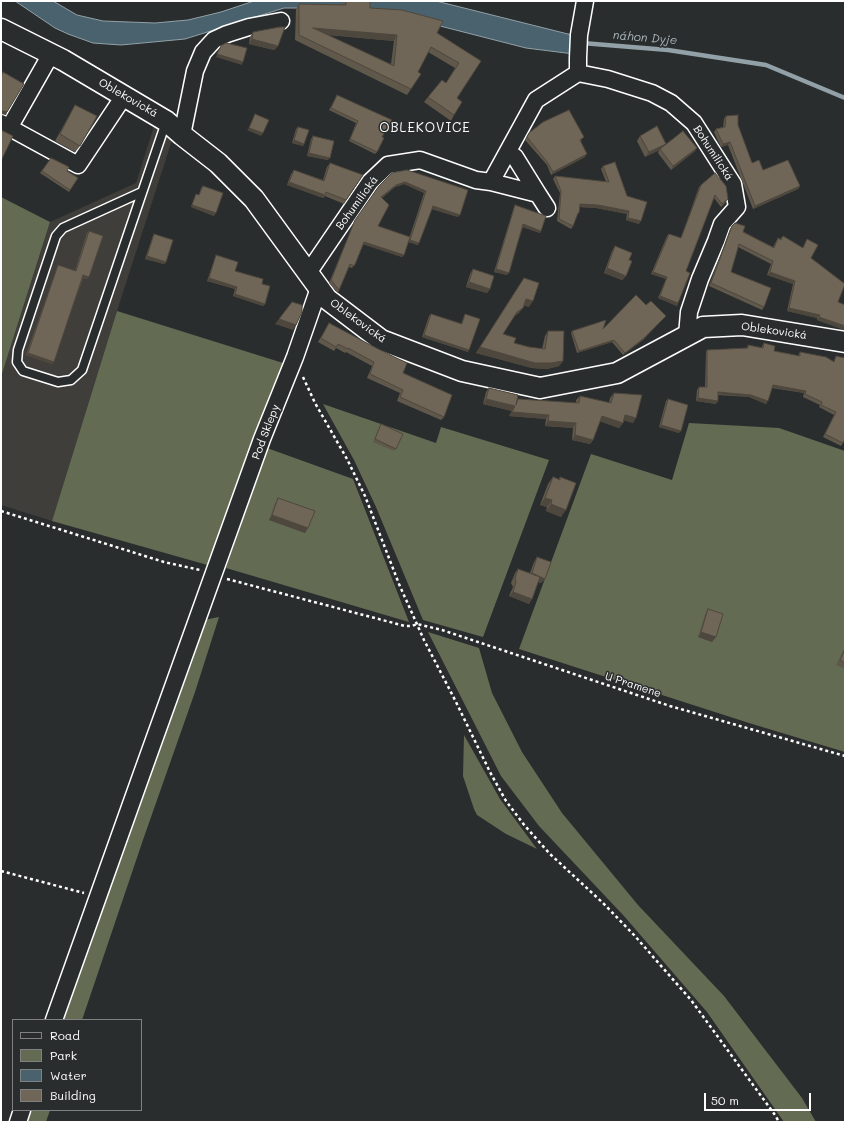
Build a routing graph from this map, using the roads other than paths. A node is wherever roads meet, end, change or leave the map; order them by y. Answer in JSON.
{"nodes":[{"id":1,"x":585,"y":1,"type":"edge"},
{"id":2,"x":281,"y":21,"type":"dead end"},
{"id":3,"x":1,"y":29,"type":"edge"},
{"id":4,"x":51,"y":54,"type":"junction"},
{"id":5,"x":578,"y":66,"type":"junction"},
{"id":6,"x":124,"y":96,"type":"junction"},
{"id":7,"x":166,"y":121,"type":"junction"},
{"id":8,"x":5,"y":125,"type":"edge"},
{"id":9,"x":182,"y":135,"type":"junction"},
{"id":10,"x":507,"y":153,"type":"junction"},
{"id":11,"x":491,"y":182,"type":"junction"},
{"id":12,"x":142,"y":192,"type":"junction"},
{"id":13,"x":538,"y":194,"type":"junction"},
{"id":14,"x":547,"y":208,"type":"dead end"},
{"id":15,"x":313,"y":280,"type":"junction"},
{"id":16,"x":687,"y":336,"type":"junction"},
{"id":17,"x":845,"y":342,"type":"edge"},
{"id":18,"x":54,"y":1019,"type":"edge"},
{"id":19,"x":22,"y":1111,"type":"edge"},
{"id":20,"x":18,"y":1122,"type":"edge"}],
"edges":[{"from":1,"to":5,"type":"street"},
{"from":2,"to":9,"type":"street"},
{"from":3,"to":4,"type":"street","name":"Oblekovická"},
{"from":4,"to":6,"type":"street","name":"Oblekovická"},
{"from":4,"to":8,"type":"street"},
{"from":5,"to":10,"type":"street"},
{"from":5,"to":16,"type":"street","name":"Bohumilická"},
{"from":6,"to":7,"type":"street","name":"Oblekovická"},
{"from":6,"to":8,"type":"street"},
{"from":7,"to":9,"type":"street","name":"Oblekovická"},
{"from":7,"to":12,"type":"lane"},
{"from":9,"to":15,"type":"street","name":"Oblekovická"},
{"from":10,"to":11,"type":"street"},
{"from":10,"to":13,"type":"street"},
{"from":11,"to":13,"type":"street","name":"Bohumilická"},
{"from":11,"to":15,"type":"street","name":"Bohumilická"},
{"from":12,"to":12,"type":"lane"},
{"from":13,"to":14,"type":"street"},
{"from":15,"to":16,"type":"street","name":"Oblekovická"},
{"from":15,"to":18,"type":"street","name":"Pod Sklepy"},
{"from":16,"to":17,"type":"street","name":"Oblekovická"},
{"from":19,"to":20,"type":"street"}]}
